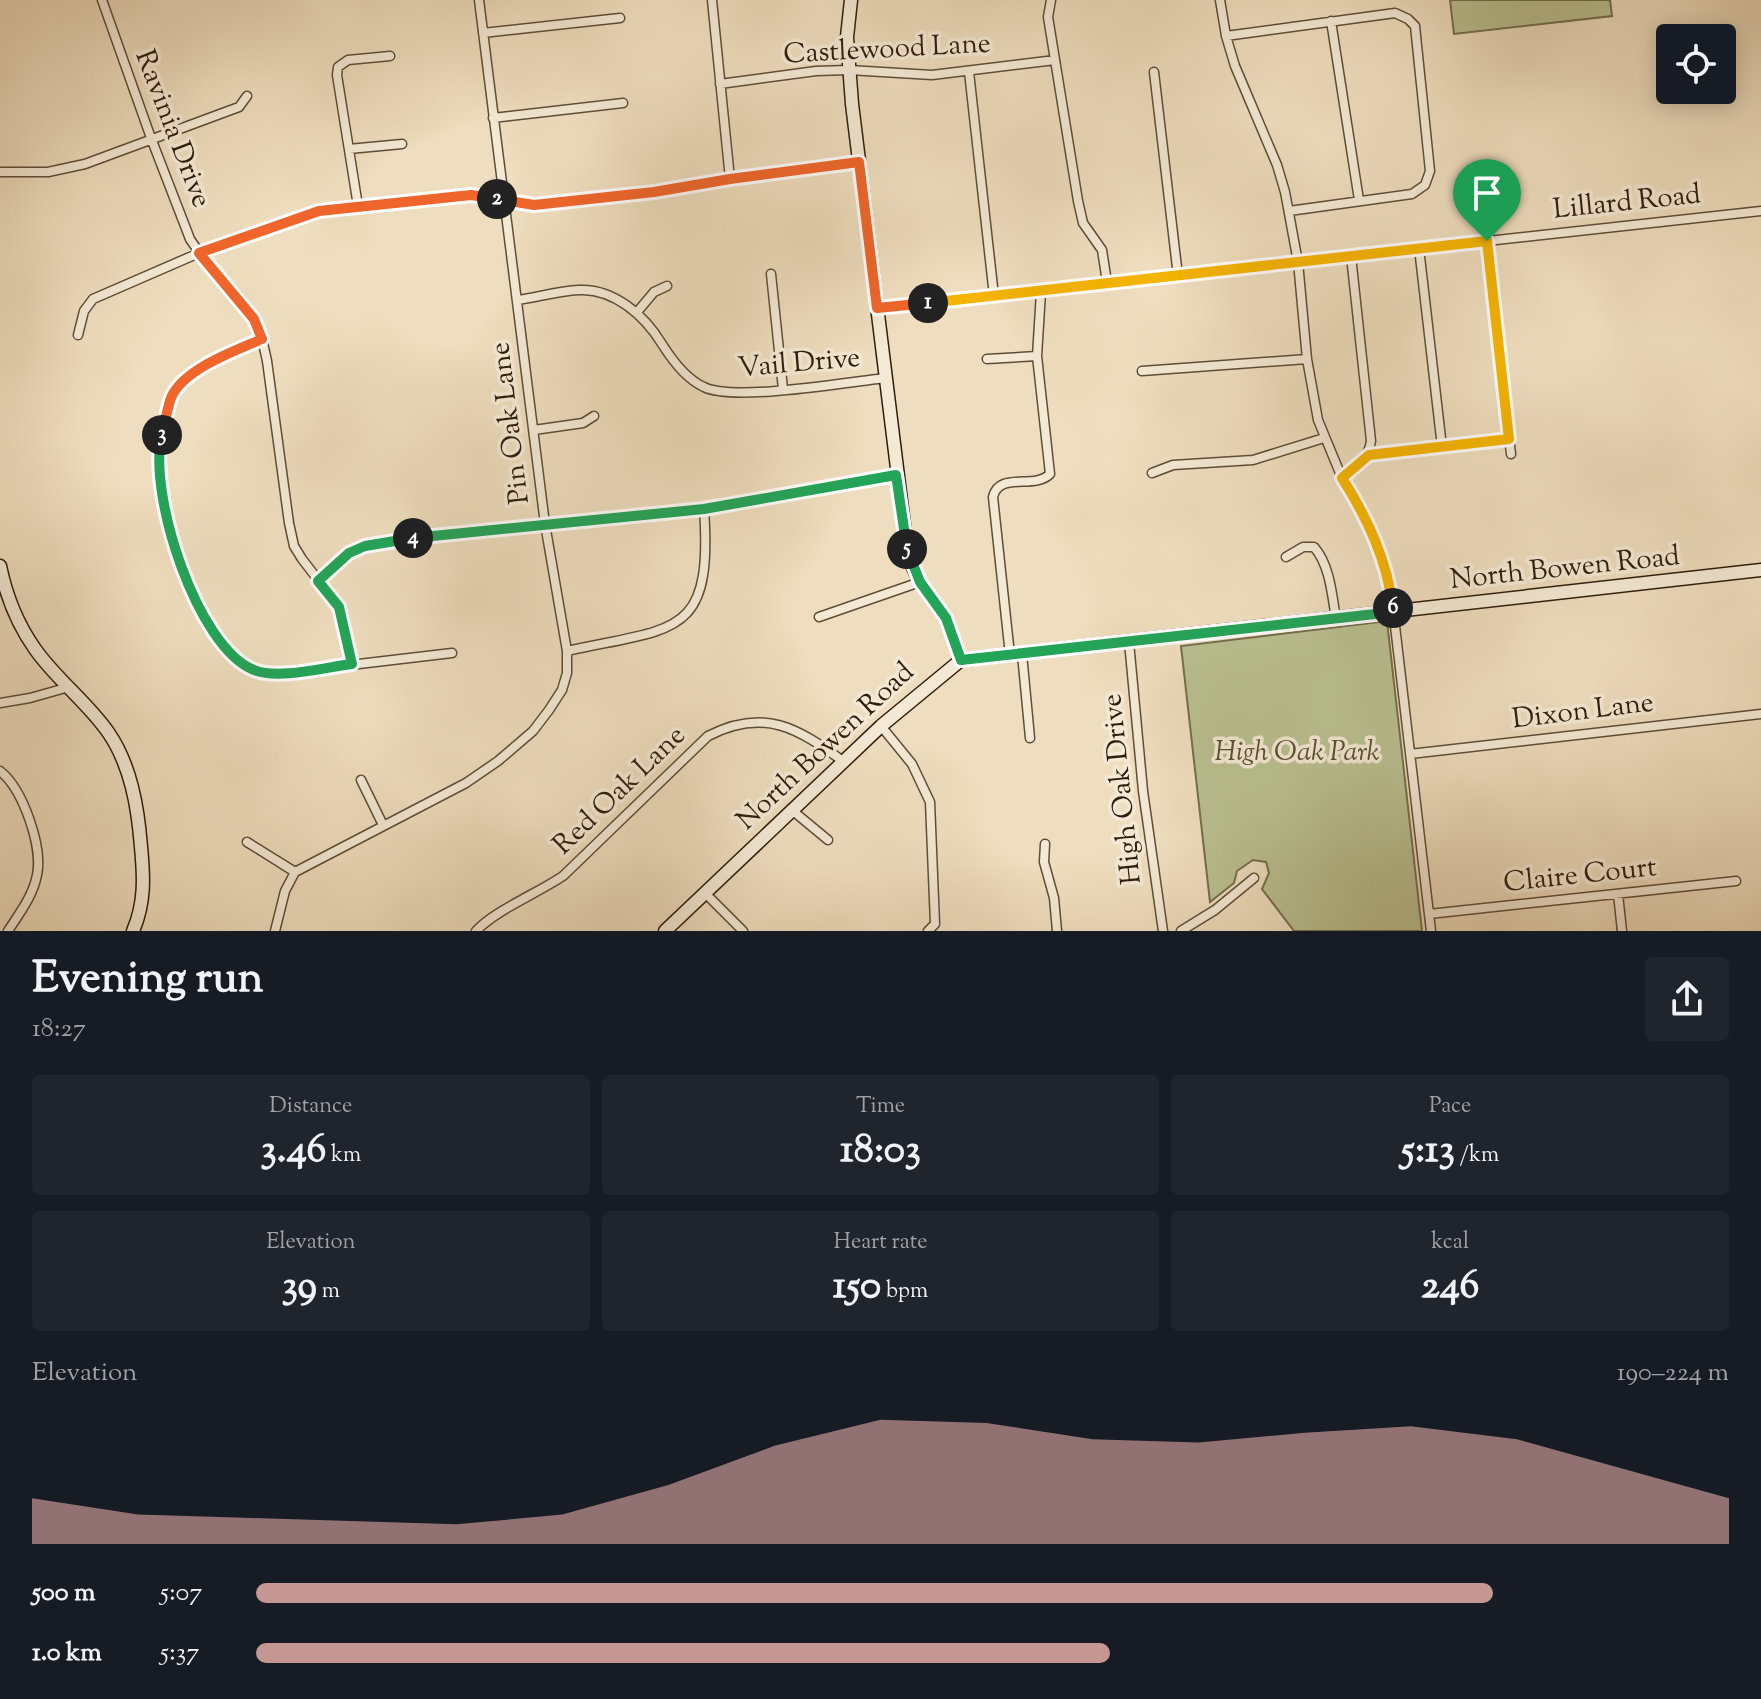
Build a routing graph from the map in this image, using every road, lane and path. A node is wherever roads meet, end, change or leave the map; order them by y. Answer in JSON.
{"nodes":[{"id":1,"x":102,"y":0,"type":"edge"},
{"id":2,"x":479,"y":0,"type":"edge"},
{"id":3,"x":712,"y":0,"type":"edge"},
{"id":4,"x":851,"y":0,"type":"edge"},
{"id":5,"x":1051,"y":0,"type":"edge"},
{"id":6,"x":1220,"y":0,"type":"edge"},
{"id":7,"x":620,"y":18,"type":"dead end"},
{"id":8,"x":1331,"y":21,"type":"junction"},
{"id":9,"x":483,"y":33,"type":"junction"},
{"id":10,"x":1226,"y":36,"type":"junction"},
{"id":11,"x":390,"y":56,"type":"dead end"},
{"id":12,"x":1055,"y":60,"type":"junction"},
{"id":13,"x":849,"y":70,"type":"junction"},
{"id":14,"x":969,"y":72,"type":"junction"},
{"id":15,"x":1154,"y":72,"type":"dead end"},
{"id":16,"x":720,"y":84,"type":"junction"},
{"id":17,"x":247,"y":96,"type":"dead end"},
{"id":18,"x":623,"y":103,"type":"dead end"},
{"id":19,"x":493,"y":118,"type":"junction"},
{"id":20,"x":151,"y":138,"type":"junction"},
{"id":21,"x":402,"y":144,"type":"dead end"},
{"id":22,"x":349,"y":149,"type":"junction"},
{"id":23,"x":859,"y":162,"type":"junction"},
{"id":24,"x":0,"y":172,"type":"edge"},
{"id":25,"x":730,"y":179,"type":"junction"},
{"id":26,"x":502,"y":200,"type":"junction"},
{"id":27,"x":1359,"y":200,"type":"junction"},
{"id":28,"x":358,"y":206,"type":"junction"},
{"id":29,"x":1289,"y":211,"type":"junction"},
{"id":30,"x":1761,"y":211,"type":"edge"},
{"id":31,"x":1487,"y":241,"type":"junction"},
{"id":32,"x":1419,"y":248,"type":"junction"},
{"id":33,"x":199,"y":253,"type":"junction"},
{"id":34,"x":1351,"y":256,"type":"junction"},
{"id":35,"x":1298,"y":262,"type":"junction"},
{"id":36,"x":771,"y":274,"type":"dead end"},
{"id":37,"x":1178,"y":276,"type":"junction"},
{"id":38,"x":1107,"y":282,"type":"junction"},
{"id":39,"x":667,"y":286,"type":"dead end"},
{"id":40,"x":1041,"y":292,"type":"junction"},
{"id":41,"x":994,"y":296,"type":"junction"},
{"id":42,"x":518,"y":300,"type":"junction"},
{"id":43,"x":877,"y":308,"type":"junction"},
{"id":44,"x":638,"y":311,"type":"junction"},
{"id":45,"x":78,"y":335,"type":"dead end"},
{"id":46,"x":262,"y":339,"type":"junction"},
{"id":47,"x":1037,"y":356,"type":"junction"},
{"id":48,"x":987,"y":359,"type":"dead end"},
{"id":49,"x":1307,"y":359,"type":"junction"},
{"id":50,"x":1142,"y":371,"type":"dead end"},
{"id":51,"x":886,"y":378,"type":"junction"},
{"id":52,"x":783,"y":389,"type":"junction"},
{"id":53,"x":594,"y":416,"type":"dead end"},
{"id":54,"x":534,"y":430,"type":"junction"},
{"id":55,"x":1324,"y":438,"type":"junction"},
{"id":56,"x":1509,"y":439,"type":"junction"},
{"id":57,"x":1442,"y":447,"type":"junction"},
{"id":58,"x":1511,"y":454,"type":"dead end"},
{"id":59,"x":1369,"y":455,"type":"junction"},
{"id":60,"x":1152,"y":473,"type":"dead end"},
{"id":61,"x":896,"y":475,"type":"junction"},
{"id":62,"x":1342,"y":478,"type":"junction"},
{"id":63,"x":704,"y":509,"type":"junction"},
{"id":64,"x":545,"y":524,"type":"junction"},
{"id":65,"x":1286,"y":557,"type":"dead end"},
{"id":66,"x":0,"y":566,"type":"edge"},
{"id":67,"x":1761,"y":570,"type":"edge"},
{"id":68,"x":318,"y":581,"type":"junction"},
{"id":69,"x":920,"y":582,"type":"junction"},
{"id":70,"x":1393,"y":612,"type":"junction"},
{"id":71,"x":819,"y":617,"type":"dead end"},
{"id":72,"x":1336,"y":619,"type":"junction"},
{"id":73,"x":1129,"y":642,"type":"junction"},
{"id":74,"x":567,"y":651,"type":"junction"},
{"id":75,"x":452,"y":653,"type":"dead end"},
{"id":76,"x":1016,"y":655,"type":"junction"},
{"id":77,"x":961,"y":660,"type":"junction"},
{"id":78,"x":352,"y":664,"type":"junction"},
{"id":79,"x":69,"y":687,"type":"junction"},
{"id":80,"x":0,"y":703,"type":"edge"},
{"id":81,"x":1761,"y":714,"type":"edge"},
{"id":82,"x":881,"y":726,"type":"junction"},
{"id":83,"x":1030,"y":738,"type":"dead end"},
{"id":84,"x":1410,"y":754,"type":"junction"},
{"id":85,"x":844,"y":762,"type":"junction"},
{"id":86,"x":0,"y":771,"type":"edge"},
{"id":87,"x":361,"y":780,"type":"dead end"},
{"id":88,"x":793,"y":811,"type":"junction"},
{"id":89,"x":383,"y":825,"type":"junction"},
{"id":90,"x":828,"y":840,"type":"dead end"},
{"id":91,"x":247,"y":842,"type":"dead end"},
{"id":92,"x":1045,"y":844,"type":"dead end"},
{"id":93,"x":295,"y":872,"type":"junction"},
{"id":94,"x":1254,"y":878,"type":"dead end"},
{"id":95,"x":1736,"y":881,"type":"dead end"},
{"id":96,"x":705,"y":893,"type":"junction"},
{"id":97,"x":1618,"y":894,"type":"junction"},
{"id":98,"x":1429,"y":914,"type":"junction"},
{"id":99,"x":8,"y":931,"type":"edge"},
{"id":100,"x":133,"y":931,"type":"edge"},
{"id":101,"x":275,"y":931,"type":"edge"},
{"id":102,"x":476,"y":931,"type":"edge"},
{"id":103,"x":665,"y":931,"type":"edge"},
{"id":104,"x":743,"y":931,"type":"edge"},
{"id":105,"x":928,"y":931,"type":"edge"},
{"id":106,"x":1057,"y":931,"type":"edge"},
{"id":107,"x":1163,"y":931,"type":"edge"},
{"id":108,"x":1181,"y":931,"type":"edge"},
{"id":109,"x":1431,"y":931,"type":"edge"},
{"id":110,"x":1622,"y":931,"type":"edge"}],
"edges":[{"from":1,"to":20,"type":"street","name":"Ravinia Drive"},
{"from":2,"to":9,"type":"street","name":"Pin Oak Lane"},
{"from":3,"to":16,"type":"street"},
{"from":4,"to":13,"type":"street"},
{"from":5,"to":12,"type":"street"},
{"from":6,"to":10,"type":"street"},
{"from":7,"to":9,"type":"street"},
{"from":8,"to":10,"type":"street"},
{"from":8,"to":27,"type":"street"},
{"from":8,"to":27,"type":"street"},
{"from":9,"to":19,"type":"street","name":"Pin Oak Lane"},
{"from":10,"to":29,"type":"street"},
{"from":11,"to":22,"type":"street"},
{"from":12,"to":14,"type":"street","name":"Castlewood Lane"},
{"from":12,"to":38,"type":"street"},
{"from":13,"to":14,"type":"street","name":"Castlewood Lane"},
{"from":13,"to":16,"type":"street","name":"Castlewood Lane"},
{"from":13,"to":23,"type":"street"},
{"from":14,"to":41,"type":"street"},
{"from":15,"to":37,"type":"street"},
{"from":16,"to":25,"type":"street"},
{"from":17,"to":20,"type":"street"},
{"from":18,"to":19,"type":"street"},
{"from":19,"to":26,"type":"street","name":"Pin Oak Lane"},
{"from":20,"to":24,"type":"street"},
{"from":20,"to":33,"type":"street","name":"Ravinia Drive"},
{"from":21,"to":22,"type":"street"},
{"from":22,"to":28,"type":"street"},
{"from":23,"to":25,"type":"street"},
{"from":23,"to":43,"type":"street"},
{"from":25,"to":26,"type":"street"},
{"from":26,"to":28,"type":"street"},
{"from":26,"to":42,"type":"street","name":"Pin Oak Lane"},
{"from":27,"to":29,"type":"street"},
{"from":28,"to":33,"type":"street"},
{"from":29,"to":35,"type":"street"},
{"from":30,"to":31,"type":"street","name":"Lillard Road"},
{"from":31,"to":32,"type":"street","name":"Lillard Road"},
{"from":31,"to":56,"type":"street"},
{"from":32,"to":34,"type":"street","name":"Lillard Road"},
{"from":32,"to":57,"type":"street"},
{"from":33,"to":45,"type":"street"},
{"from":33,"to":46,"type":"street","name":"Ravinia Drive"},
{"from":34,"to":35,"type":"street","name":"Lillard Road"},
{"from":34,"to":59,"type":"street"},
{"from":35,"to":37,"type":"street","name":"Lillard Road"},
{"from":35,"to":49,"type":"street"},
{"from":36,"to":52,"type":"street"},
{"from":37,"to":38,"type":"street","name":"Lillard Road"},
{"from":38,"to":40,"type":"street","name":"Lillard Road"},
{"from":39,"to":44,"type":"street"},
{"from":40,"to":41,"type":"street","name":"Lillard Road"},
{"from":40,"to":47,"type":"street"},
{"from":41,"to":43,"type":"street","name":"Lillard Road"},
{"from":42,"to":44,"type":"street","name":"Vail Drive"},
{"from":42,"to":54,"type":"street","name":"Pin Oak Lane"},
{"from":43,"to":51,"type":"street"},
{"from":44,"to":52,"type":"street","name":"Vail Drive"},
{"from":46,"to":68,"type":"street","name":"Ravinia Drive"},
{"from":46,"to":78,"type":"street"},
{"from":47,"to":48,"type":"street"},
{"from":47,"to":76,"type":"street"},
{"from":49,"to":50,"type":"street"},
{"from":49,"to":55,"type":"street"},
{"from":51,"to":52,"type":"street","name":"Vail Drive"},
{"from":51,"to":61,"type":"street"},
{"from":53,"to":54,"type":"street"},
{"from":54,"to":64,"type":"street","name":"Pin Oak Lane"},
{"from":55,"to":60,"type":"street"},
{"from":55,"to":62,"type":"street"},
{"from":56,"to":57,"type":"street"},
{"from":56,"to":58,"type":"street"},
{"from":57,"to":59,"type":"street"},
{"from":59,"to":62,"type":"street"},
{"from":61,"to":63,"type":"street"},
{"from":61,"to":69,"type":"street"},
{"from":62,"to":70,"type":"street"},
{"from":63,"to":64,"type":"street"},
{"from":63,"to":74,"type":"street"},
{"from":64,"to":68,"type":"street"},
{"from":64,"to":74,"type":"street","name":"Pin Oak Lane"},
{"from":65,"to":72,"type":"street"},
{"from":66,"to":79,"type":"street"},
{"from":67,"to":70,"type":"street","name":"North Bowen Road"},
{"from":68,"to":78,"type":"street","name":"Ravinia Drive"},
{"from":69,"to":71,"type":"street"},
{"from":69,"to":77,"type":"street"},
{"from":70,"to":72,"type":"street","name":"North Bowen Road"},
{"from":70,"to":84,"type":"street"},
{"from":72,"to":73,"type":"street","name":"North Bowen Road"},
{"from":73,"to":76,"type":"street","name":"North Bowen Road"},
{"from":73,"to":107,"type":"street","name":"High Oak Drive"},
{"from":74,"to":89,"type":"street","name":"Pin Oak Lane"},
{"from":75,"to":78,"type":"street"},
{"from":76,"to":77,"type":"street","name":"North Bowen Road"},
{"from":76,"to":83,"type":"street"},
{"from":77,"to":82,"type":"street","name":"North Bowen Road"},
{"from":79,"to":80,"type":"street"},
{"from":79,"to":100,"type":"street"},
{"from":81,"to":84,"type":"street","name":"Dixon Lane"},
{"from":82,"to":85,"type":"street","name":"North Bowen Road"},
{"from":82,"to":105,"type":"street"},
{"from":84,"to":98,"type":"street"},
{"from":85,"to":88,"type":"street","name":"North Bowen Road"},
{"from":85,"to":102,"type":"street","name":"Red Oak Lane"},
{"from":86,"to":99,"type":"street"},
{"from":87,"to":89,"type":"street"},
{"from":88,"to":90,"type":"street"},
{"from":88,"to":96,"type":"street","name":"North Bowen Road"},
{"from":89,"to":93,"type":"street","name":"Pin Oak Lane"},
{"from":91,"to":93,"type":"street"},
{"from":92,"to":106,"type":"street"},
{"from":93,"to":101,"type":"street"},
{"from":94,"to":108,"type":"street"},
{"from":95,"to":97,"type":"street","name":"Claire Court"},
{"from":96,"to":103,"type":"street","name":"North Bowen Road"},
{"from":96,"to":104,"type":"street"},
{"from":97,"to":98,"type":"street","name":"Claire Court"},
{"from":97,"to":110,"type":"street"},
{"from":98,"to":109,"type":"street"}]}
